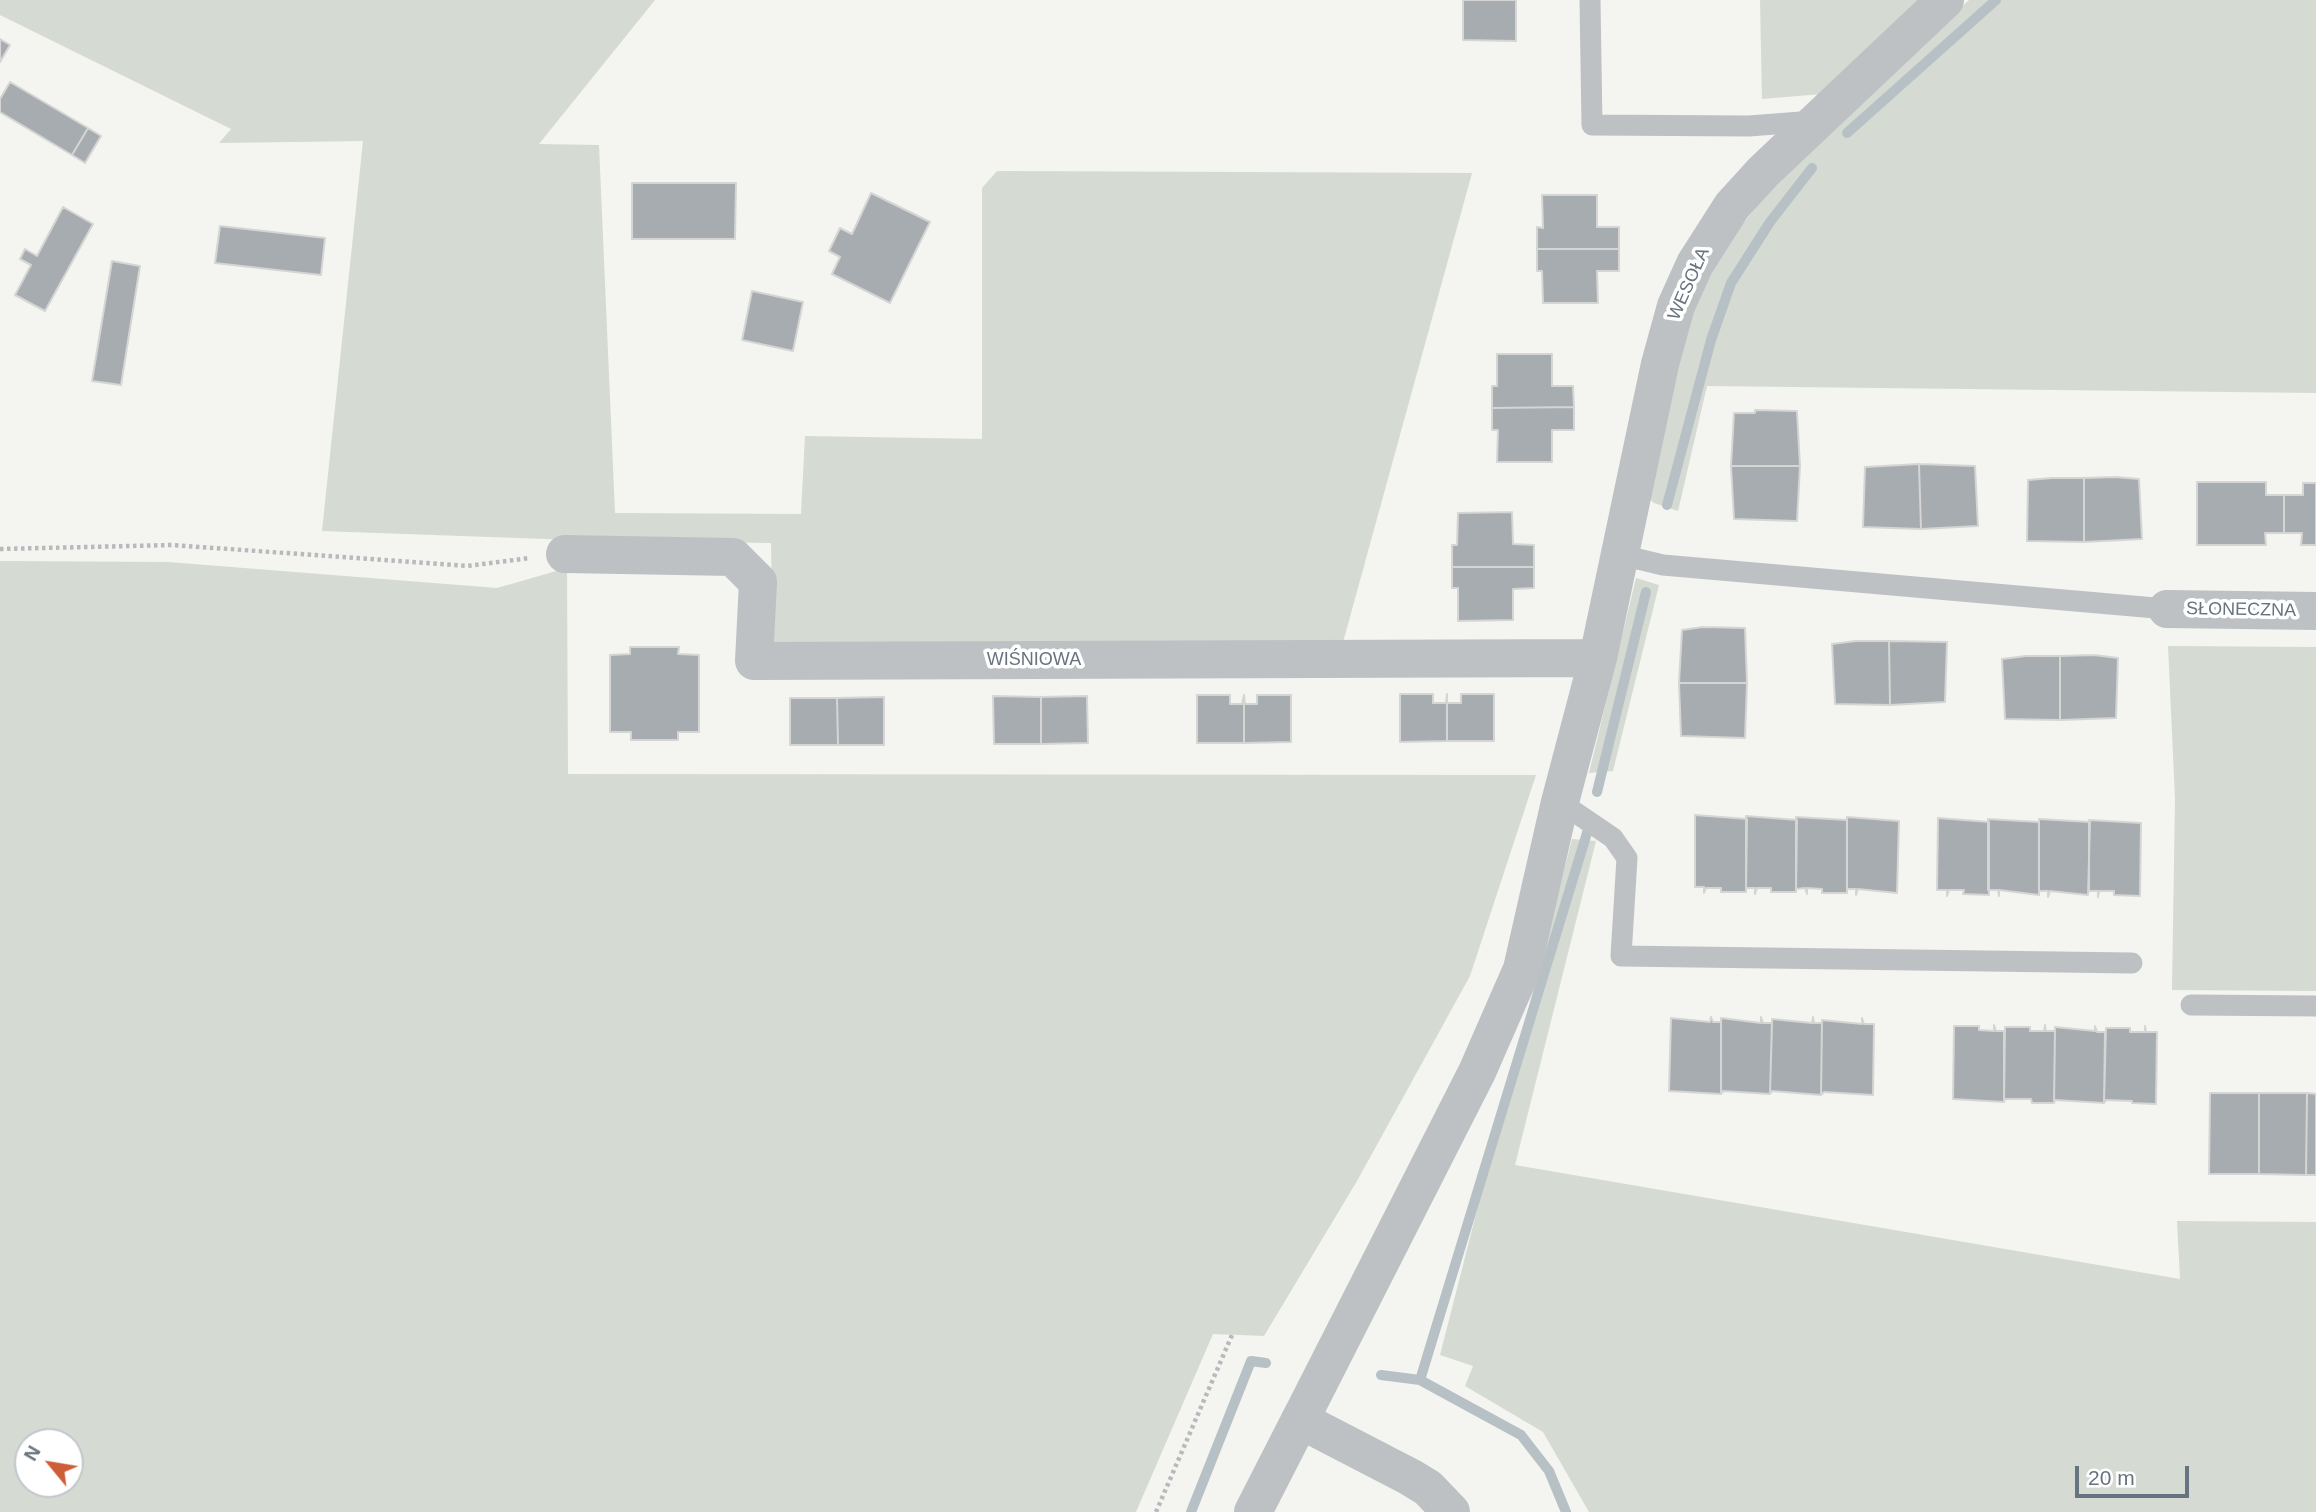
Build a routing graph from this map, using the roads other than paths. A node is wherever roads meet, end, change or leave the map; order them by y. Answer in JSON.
{"nodes":[{"id":1,"x":1590,"y":0,"type":"edge"},
{"id":2,"x":1945,"y":0,"type":"edge"},
{"id":3,"x":1817,"y":120,"type":"junction"},
{"id":4,"x":565,"y":554,"type":"road end"},
{"id":5,"x":1621,"y":555,"type":"junction"},
{"id":6,"x":2167,"y":609,"type":"joint"},
{"id":7,"x":2316,"y":611,"type":"edge"},
{"id":8,"x":1598,"y":658,"type":"junction"},
{"id":9,"x":1560,"y":802,"type":"junction"},
{"id":10,"x":2132,"y":963,"type":"dead end"},
{"id":11,"x":2191,"y":1005,"type":"dead end"},
{"id":12,"x":2316,"y":1006,"type":"edge"},
{"id":13,"x":1300,"y":1420,"type":"junction"},
{"id":14,"x":1253,"y":1512,"type":"edge"},
{"id":15,"x":1451,"y":1512,"type":"edge"}],
"edges":[{"from":1,"to":3,"type":"lane"},
{"from":2,"to":3,"type":"street","name":"WESOŁA"},
{"from":3,"to":5,"type":"street","name":"WESOŁA"},
{"from":4,"to":8,"type":"street","name":"WIŚNIOWA"},
{"from":5,"to":6,"type":"lane"},
{"from":5,"to":8,"type":"street","name":"WESOŁA"},
{"from":6,"to":7,"type":"street","name":"SŁONECZNA"},
{"from":8,"to":9,"type":"street","name":"WESOŁA"},
{"from":9,"to":10,"type":"lane"},
{"from":9,"to":13,"type":"street","name":"WESOŁA"},
{"from":11,"to":12,"type":"lane"},
{"from":13,"to":14,"type":"street","name":"WESOŁA"},
{"from":13,"to":15,"type":"street"}]}
